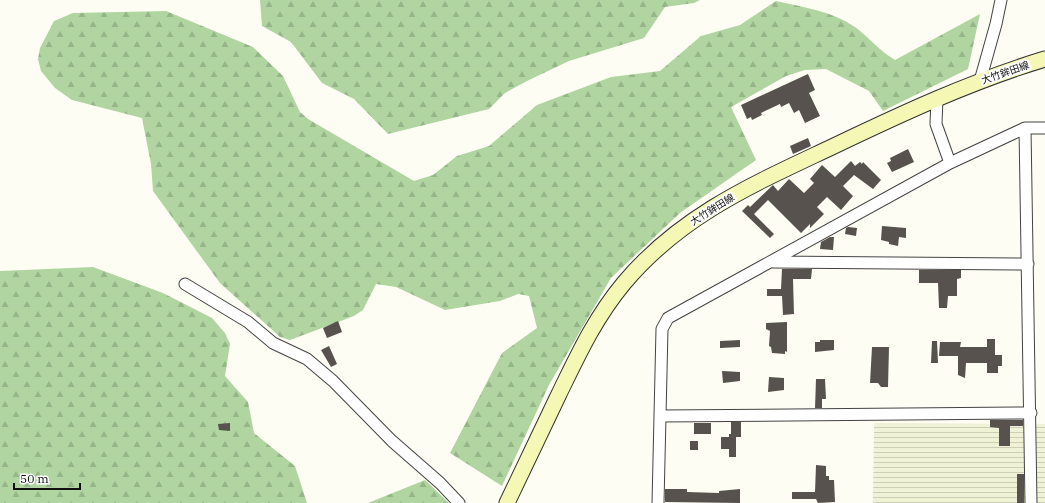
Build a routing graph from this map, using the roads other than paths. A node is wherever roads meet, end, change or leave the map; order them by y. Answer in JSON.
{"nodes":[{"id":1,"x":1000,"y":0,"type":"edge"},
{"id":2,"x":1045,"y":59,"type":"edge"},
{"id":3,"x":980,"y":81,"type":"junction"},
{"id":4,"x":937,"y":98,"type":"junction"},
{"id":5,"x":1026,"y":128,"type":"junction"},
{"id":6,"x":1045,"y":128,"type":"edge"},
{"id":7,"x":950,"y":162,"type":"junction"},
{"id":8,"x":772,"y":262,"type":"junction"},
{"id":9,"x":1028,"y":264,"type":"junction"},
{"id":10,"x":185,"y":284,"type":"dead end"},
{"id":11,"x":1031,"y":413,"type":"junction"},
{"id":12,"x":661,"y":416,"type":"junction"},
{"id":13,"x":459,"y":503,"type":"edge"},
{"id":14,"x":507,"y":503,"type":"edge"},
{"id":15,"x":658,"y":503,"type":"edge"},
{"id":16,"x":1031,"y":503,"type":"edge"}],
"edges":[{"from":1,"to":3,"type":"street"},
{"from":2,"to":3,"type":"main road","name":"大竹鉾田線"},
{"from":3,"to":4,"type":"main road","name":"大竹鉾田線"},
{"from":4,"to":7,"type":"street"},
{"from":4,"to":14,"type":"main road","name":"大竹鉾田線"},
{"from":5,"to":6,"type":"street"},
{"from":5,"to":7,"type":"street"},
{"from":5,"to":9,"type":"street"},
{"from":7,"to":8,"type":"street"},
{"from":8,"to":9,"type":"street"},
{"from":8,"to":12,"type":"street"},
{"from":9,"to":11,"type":"street"},
{"from":10,"to":13,"type":"street"},
{"from":11,"to":12,"type":"street"},
{"from":11,"to":16,"type":"street"},
{"from":12,"to":15,"type":"street"}]}
